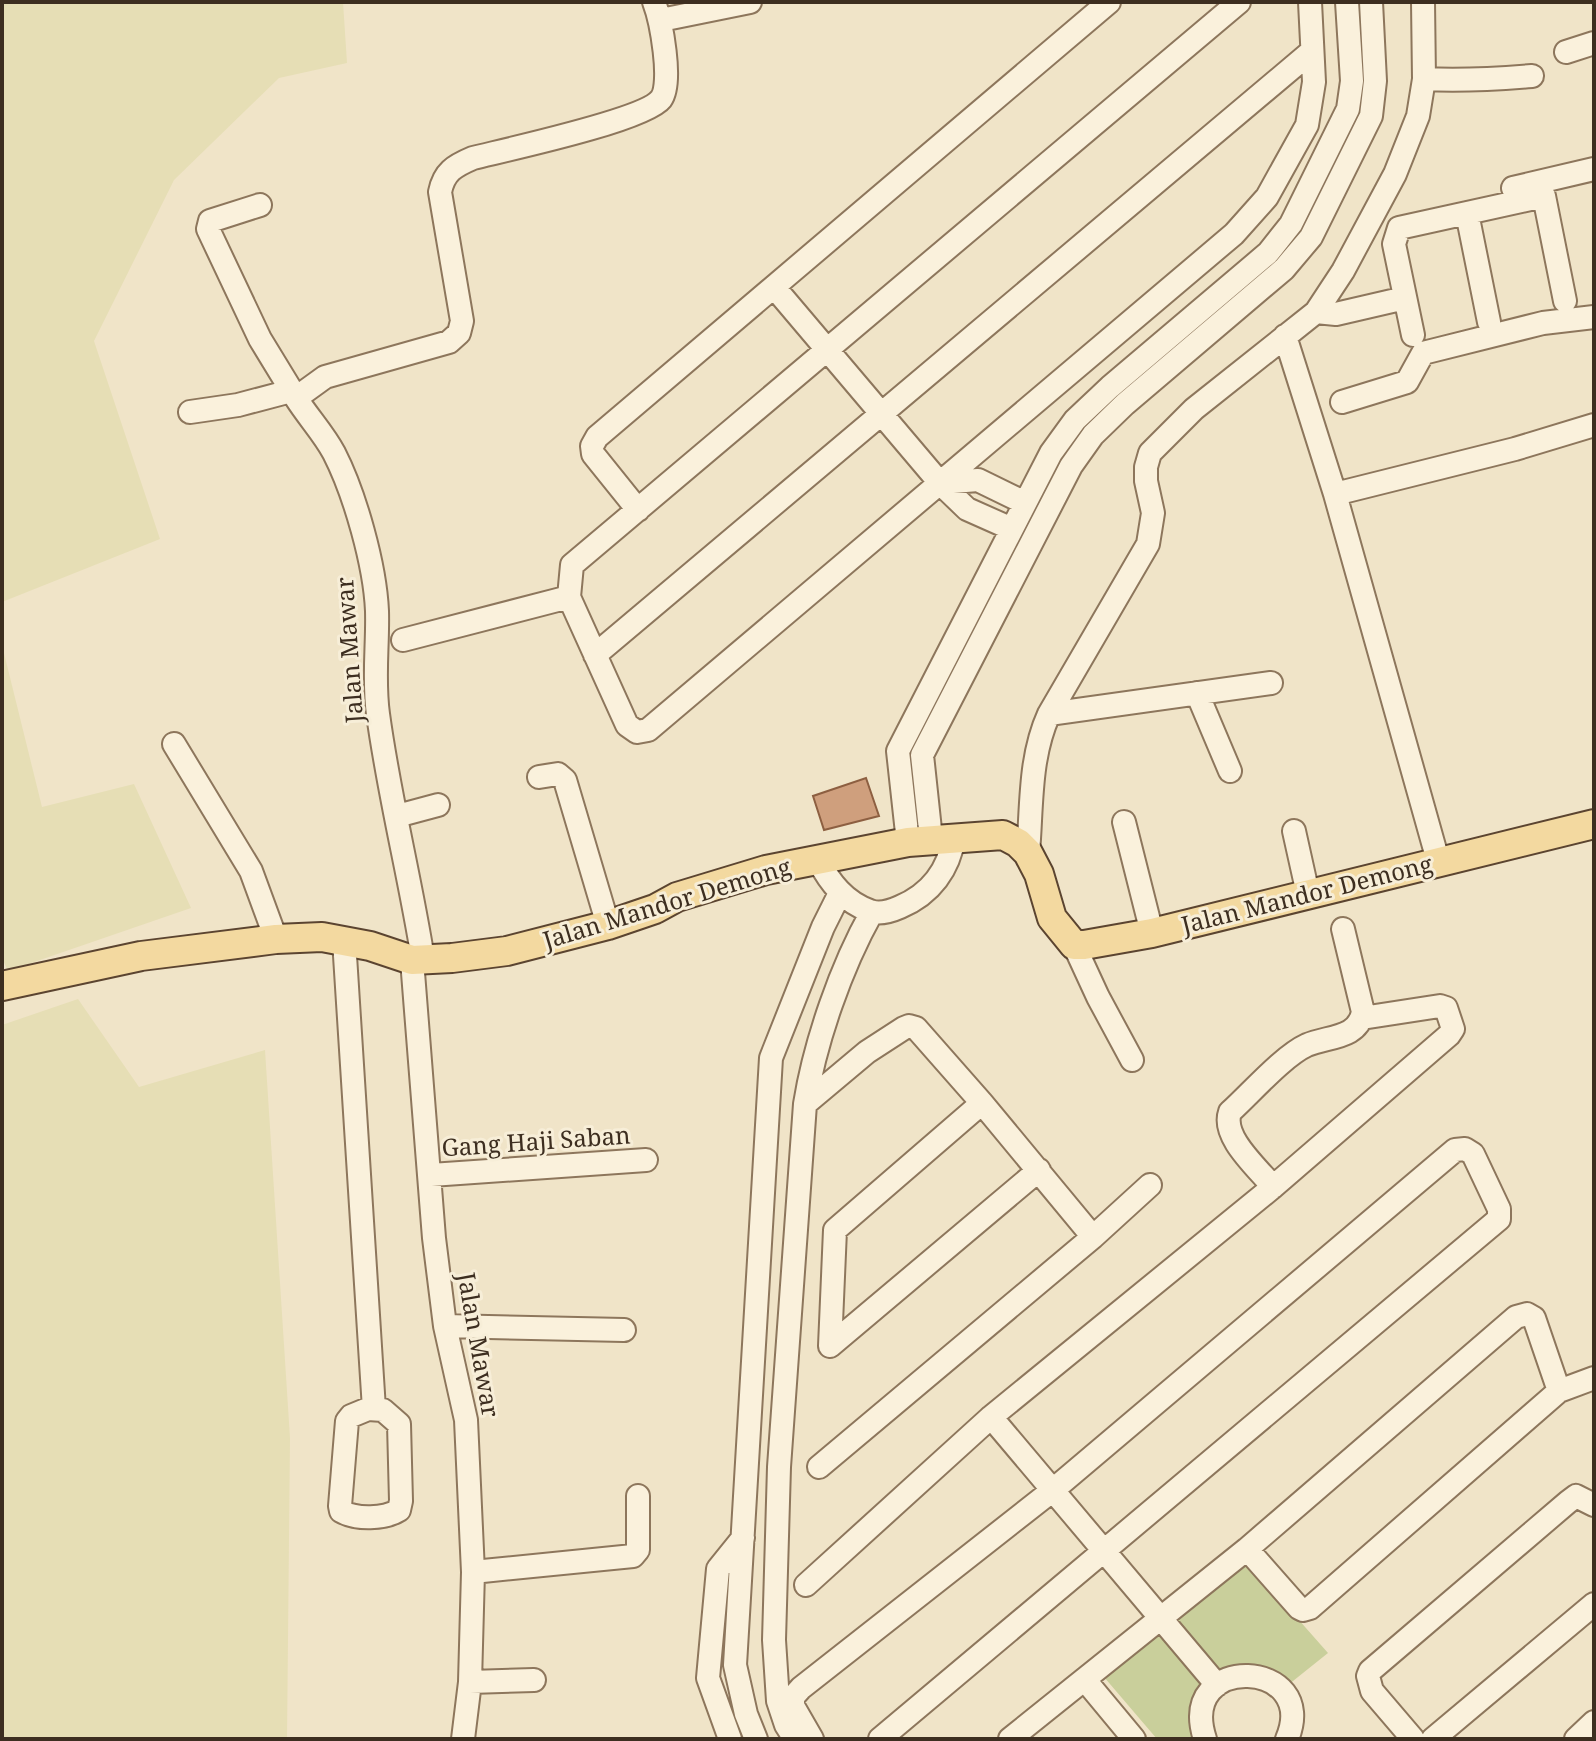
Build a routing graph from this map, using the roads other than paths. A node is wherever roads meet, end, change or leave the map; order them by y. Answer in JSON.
{"nodes":[{"id":1,"x":750,"y":2,"type":"edge"},
{"id":2,"x":1109,"y":2,"type":"edge"},
{"id":3,"x":1239,"y":2,"type":"edge"},
{"id":4,"x":1310,"y":2,"type":"edge"},
{"id":5,"x":1347,"y":2,"type":"edge"},
{"id":6,"x":1371,"y":2,"type":"edge"},
{"id":7,"x":1423,"y":2,"type":"edge"},
{"id":8,"x":657,"y":11,"type":"edge"},
{"id":9,"x":1594,"y":43,"type":"edge"},
{"id":10,"x":1312,"y":51,"type":"junction"},
{"id":11,"x":1566,"y":52,"type":"dead end"},
{"id":12,"x":1374,"y":64,"type":"junction"},
{"id":13,"x":1351,"y":65,"type":"junction"},
{"id":14,"x":1532,"y":76,"type":"dead end"},
{"id":15,"x":1424,"y":79,"type":"junction"},
{"id":16,"x":1594,"y":169,"type":"edge"},
{"id":17,"x":260,"y":205,"type":"dead end"},
{"id":18,"x":1467,"y":213,"type":"junction"},
{"id":19,"x":1370,"y":221,"type":"junction"},
{"id":20,"x":774,"y":287,"type":"junction"},
{"id":21,"x":1405,"y":298,"type":"junction"},
{"id":22,"x":1565,"y":301,"type":"dead end"},
{"id":23,"x":1200,"y":310,"type":"junction"},
{"id":24,"x":1316,"y":312,"type":"junction"},
{"id":25,"x":1594,"y":317,"type":"edge"},
{"id":26,"x":1489,"y":322,"type":"dead end"},
{"id":27,"x":1215,"y":328,"type":"junction"},
{"id":28,"x":1413,"y":335,"type":"dead end"},
{"id":29,"x":1285,"y":336,"type":"junction"},
{"id":30,"x":827,"y":350,"type":"junction"},
{"id":31,"x":293,"y":395,"type":"junction"},
{"id":32,"x":1342,"y":402,"type":"dead end"},
{"id":33,"x":190,"y":412,"type":"dead end"},
{"id":34,"x":881,"y":414,"type":"junction"},
{"id":35,"x":1594,"y":425,"type":"edge"},
{"id":36,"x":940,"y":483,"type":"junction"},
{"id":37,"x":1335,"y":494,"type":"junction"},
{"id":38,"x":1025,"y":503,"type":"junction"},
{"id":39,"x":638,"y":510,"type":"junction"},
{"id":40,"x":1012,"y":529,"type":"junction"},
{"id":41,"x":569,"y":597,"type":"junction"},
{"id":42,"x":403,"y":640,"type":"dead end"},
{"id":43,"x":595,"y":655,"type":"junction"},
{"id":44,"x":1271,"y":683,"type":"dead end"},
{"id":45,"x":1197,"y":693,"type":"junction"},
{"id":46,"x":1049,"y":714,"type":"junction"},
{"id":47,"x":174,"y":744,"type":"dead end"},
{"id":48,"x":1230,"y":771,"type":"dead end"},
{"id":49,"x":539,"y":777,"type":"dead end"},
{"id":50,"x":438,"y":805,"type":"dead end"},
{"id":51,"x":397,"y":816,"type":"junction"},
{"id":52,"x":1124,"y":822,"type":"dead end"},
{"id":53,"x":1594,"y":824,"type":"edge"},
{"id":54,"x":1294,"y":831,"type":"dead end"},
{"id":55,"x":931,"y":839,"type":"junction"},
{"id":56,"x":1028,"y":853,"type":"junction"},
{"id":57,"x":818,"y":860,"type":"junction"},
{"id":58,"x":1439,"y":864,"type":"junction"},
{"id":59,"x":840,"y":893,"type":"junction"},
{"id":60,"x":1308,"y":894,"type":"junction"},
{"id":61,"x":872,"y":912,"type":"junction"},
{"id":62,"x":608,"y":925,"type":"junction"},
{"id":63,"x":823,"y":927,"type":"junction"},
{"id":64,"x":1343,"y":929,"type":"dead end"},
{"id":65,"x":1152,"y":933,"type":"junction"},
{"id":66,"x":276,"y":939,"type":"junction"},
{"id":67,"x":344,"y":940,"type":"junction"},
{"id":68,"x":855,"y":942,"type":"junction"},
{"id":69,"x":1074,"y":945,"type":"junction"},
{"id":70,"x":417,"y":959,"type":"junction"},
{"id":71,"x":2,"y":986,"type":"edge"},
{"id":72,"x":1362,"y":1018,"type":"junction"},
{"id":73,"x":1132,"y":1060,"type":"dead end"},
{"id":74,"x":982,"y":1103,"type":"junction"},
{"id":75,"x":805,"y":1104,"type":"junction"},
{"id":76,"x":646,"y":1160,"type":"dead end"},
{"id":77,"x":1039,"y":1170,"type":"junction"},
{"id":78,"x":431,"y":1175,"type":"junction"},
{"id":79,"x":1150,"y":1185,"type":"dead end"},
{"id":80,"x":1273,"y":1187,"type":"junction"},
{"id":81,"x":1093,"y":1237,"type":"junction"},
{"id":82,"x":445,"y":1326,"type":"junction"},
{"id":83,"x":624,"y":1330,"type":"dead end"},
{"id":84,"x":1594,"y":1378,"type":"edge"},
{"id":85,"x":1559,"y":1391,"type":"junction"},
{"id":86,"x":374,"y":1409,"type":"junction"},
{"id":87,"x":991,"y":1417,"type":"junction"},
{"id":88,"x":819,"y":1467,"type":"dead end"},
{"id":89,"x":1053,"y":1490,"type":"junction"},
{"id":90,"x":638,"y":1496,"type":"dead end"},
{"id":91,"x":1594,"y":1505,"type":"edge"},
{"id":92,"x":743,"y":1538,"type":"junction"},
{"id":93,"x":1247,"y":1549,"type":"junction"},
{"id":94,"x":1104,"y":1552,"type":"junction"},
{"id":95,"x":473,"y":1572,"type":"junction"},
{"id":96,"x":806,"y":1585,"type":"dead end"},
{"id":97,"x":1594,"y":1604,"type":"edge"},
{"id":98,"x":1159,"y":1619,"type":"junction"},
{"id":99,"x":534,"y":1680,"type":"dead end"},
{"id":100,"x":1085,"y":1680,"type":"junction"},
{"id":101,"x":470,"y":1682,"type":"junction"},
{"id":102,"x":1217,"y":1685,"type":"junction"},
{"id":103,"x":1594,"y":1722,"type":"edge"},
{"id":104,"x":457,"y":1737,"type":"edge"},
{"id":105,"x":730,"y":1739,"type":"edge"},
{"id":106,"x":756,"y":1739,"type":"edge"},
{"id":107,"x":795,"y":1739,"type":"edge"},
{"id":108,"x":812,"y":1739,"type":"edge"},
{"id":109,"x":880,"y":1739,"type":"edge"},
{"id":110,"x":1010,"y":1739,"type":"edge"},
{"id":111,"x":1134,"y":1739,"type":"edge"},
{"id":112,"x":1205,"y":1739,"type":"edge"},
{"id":113,"x":1287,"y":1739,"type":"edge"},
{"id":114,"x":1413,"y":1739,"type":"edge"},
{"id":115,"x":1433,"y":1739,"type":"edge"},
{"id":116,"x":1576,"y":1739,"type":"edge"}],
"edges":[{"from":1,"to":8,"type":"street"},
{"from":2,"to":20,"type":"street"},
{"from":3,"to":30,"type":"street"},
{"from":4,"to":10,"type":"street"},
{"from":5,"to":13,"type":"street"},
{"from":6,"to":12,"type":"street"},
{"from":7,"to":15,"type":"street"},
{"from":8,"to":31,"type":"street"},
{"from":9,"to":11,"type":"street"},
{"from":10,"to":34,"type":"street"},
{"from":10,"to":36,"type":"street"},
{"from":12,"to":13,"type":"street"},
{"from":12,"to":27,"type":"street"},
{"from":13,"to":23,"type":"street"},
{"from":14,"to":15,"type":"street"},
{"from":15,"to":19,"type":"street"},
{"from":16,"to":19,"type":"street"},
{"from":17,"to":31,"type":"street","name":"Jalan Mawar"},
{"from":18,"to":21,"type":"street"},
{"from":18,"to":22,"type":"street"},
{"from":18,"to":26,"type":"street"},
{"from":19,"to":24,"type":"street"},
{"from":20,"to":30,"type":"street"},
{"from":20,"to":39,"type":"street"},
{"from":21,"to":24,"type":"street"},
{"from":21,"to":28,"type":"street"},
{"from":23,"to":27,"type":"street"},
{"from":23,"to":38,"type":"street"},
{"from":24,"to":29,"type":"street"},
{"from":25,"to":32,"type":"street"},
{"from":27,"to":55,"type":"street"},
{"from":29,"to":37,"type":"street"},
{"from":29,"to":46,"type":"street"},
{"from":30,"to":34,"type":"street"},
{"from":30,"to":39,"type":"street"},
{"from":31,"to":33,"type":"street"},
{"from":31,"to":51,"type":"street","name":"Jalan Mawar"},
{"from":34,"to":36,"type":"street"},
{"from":34,"to":43,"type":"street"},
{"from":35,"to":37,"type":"street"},
{"from":36,"to":38,"type":"street"},
{"from":36,"to":40,"type":"street"},
{"from":36,"to":43,"type":"street"},
{"from":37,"to":58,"type":"street"},
{"from":38,"to":40,"type":"street"},
{"from":39,"to":41,"type":"street"},
{"from":40,"to":55,"type":"street"},
{"from":41,"to":42,"type":"street"},
{"from":41,"to":43,"type":"street"},
{"from":44,"to":45,"type":"street"},
{"from":45,"to":46,"type":"street"},
{"from":45,"to":48,"type":"street"},
{"from":46,"to":56,"type":"street"},
{"from":47,"to":66,"type":"street"},
{"from":49,"to":62,"type":"street"},
{"from":50,"to":51,"type":"street"},
{"from":51,"to":70,"type":"street","name":"Jalan Mawar"},
{"from":52,"to":65,"type":"street"},
{"from":53,"to":58,"type":"main road","name":"Jalan Mandor Demong"},
{"from":54,"to":60,"type":"street"},
{"from":55,"to":56,"type":"main road","name":"Jalan Mandor Demong"},
{"from":55,"to":57,"type":"main road","name":"Jalan Mandor Demong"},
{"from":55,"to":61,"type":"street"},
{"from":56,"to":69,"type":"main road"},
{"from":57,"to":59,"type":"street"},
{"from":57,"to":62,"type":"main road","name":"Jalan Mandor Demong"},
{"from":58,"to":60,"type":"main road","name":"Jalan Mandor Demong"},
{"from":59,"to":61,"type":"street"},
{"from":59,"to":63,"type":"street"},
{"from":60,"to":65,"type":"main road","name":"Jalan Mandor Demong"},
{"from":61,"to":68,"type":"street"},
{"from":62,"to":70,"type":"main road","name":"Jalan Mandor Demong"},
{"from":63,"to":68,"type":"street"},
{"from":63,"to":92,"type":"street"},
{"from":64,"to":72,"type":"street"},
{"from":65,"to":69,"type":"main road","name":"Jalan Mandor Demong"},
{"from":66,"to":67,"type":"main road","name":"Jalan Mandor Demong"},
{"from":66,"to":71,"type":"main road","name":"Jalan Mandor Demong"},
{"from":67,"to":70,"type":"main road","name":"Jalan Mandor Demong"},
{"from":67,"to":86,"type":"street"},
{"from":68,"to":75,"type":"street"},
{"from":69,"to":73,"type":"street"},
{"from":70,"to":78,"type":"street","name":"Jalan Mawar"},
{"from":72,"to":80,"type":"street"},
{"from":72,"to":80,"type":"street"},
{"from":74,"to":75,"type":"street"},
{"from":74,"to":77,"type":"street"},
{"from":74,"to":77,"type":"street"},
{"from":75,"to":107,"type":"street"},
{"from":76,"to":78,"type":"street","name":"Gang Haji Saban"},
{"from":77,"to":81,"type":"street"},
{"from":78,"to":82,"type":"street","name":"Jalan Mawar"},
{"from":79,"to":81,"type":"street"},
{"from":80,"to":87,"type":"street"},
{"from":81,"to":88,"type":"street"},
{"from":82,"to":83,"type":"street"},
{"from":82,"to":95,"type":"street","name":"Jalan Mawar"},
{"from":84,"to":85,"type":"street"},
{"from":85,"to":93,"type":"street"},
{"from":85,"to":93,"type":"street"},
{"from":86,"to":86,"type":"street"},
{"from":87,"to":89,"type":"street"},
{"from":87,"to":96,"type":"street"},
{"from":89,"to":94,"type":"street"},
{"from":89,"to":94,"type":"street"},
{"from":89,"to":108,"type":"street"},
{"from":90,"to":95,"type":"street"},
{"from":91,"to":114,"type":"street"},
{"from":92,"to":105,"type":"street"},
{"from":92,"to":106,"type":"street"},
{"from":93,"to":98,"type":"street"},
{"from":94,"to":98,"type":"street"},
{"from":94,"to":109,"type":"street"},
{"from":95,"to":101,"type":"street","name":"Jalan Mawar"},
{"from":97,"to":115,"type":"street"},
{"from":98,"to":100,"type":"street"},
{"from":98,"to":102,"type":"street"},
{"from":99,"to":101,"type":"street"},
{"from":100,"to":110,"type":"street"},
{"from":100,"to":111,"type":"street"},
{"from":101,"to":104,"type":"street","name":"Jalan Mawar"},
{"from":102,"to":112,"type":"street"},
{"from":102,"to":113,"type":"street"},
{"from":103,"to":116,"type":"street"}]}
